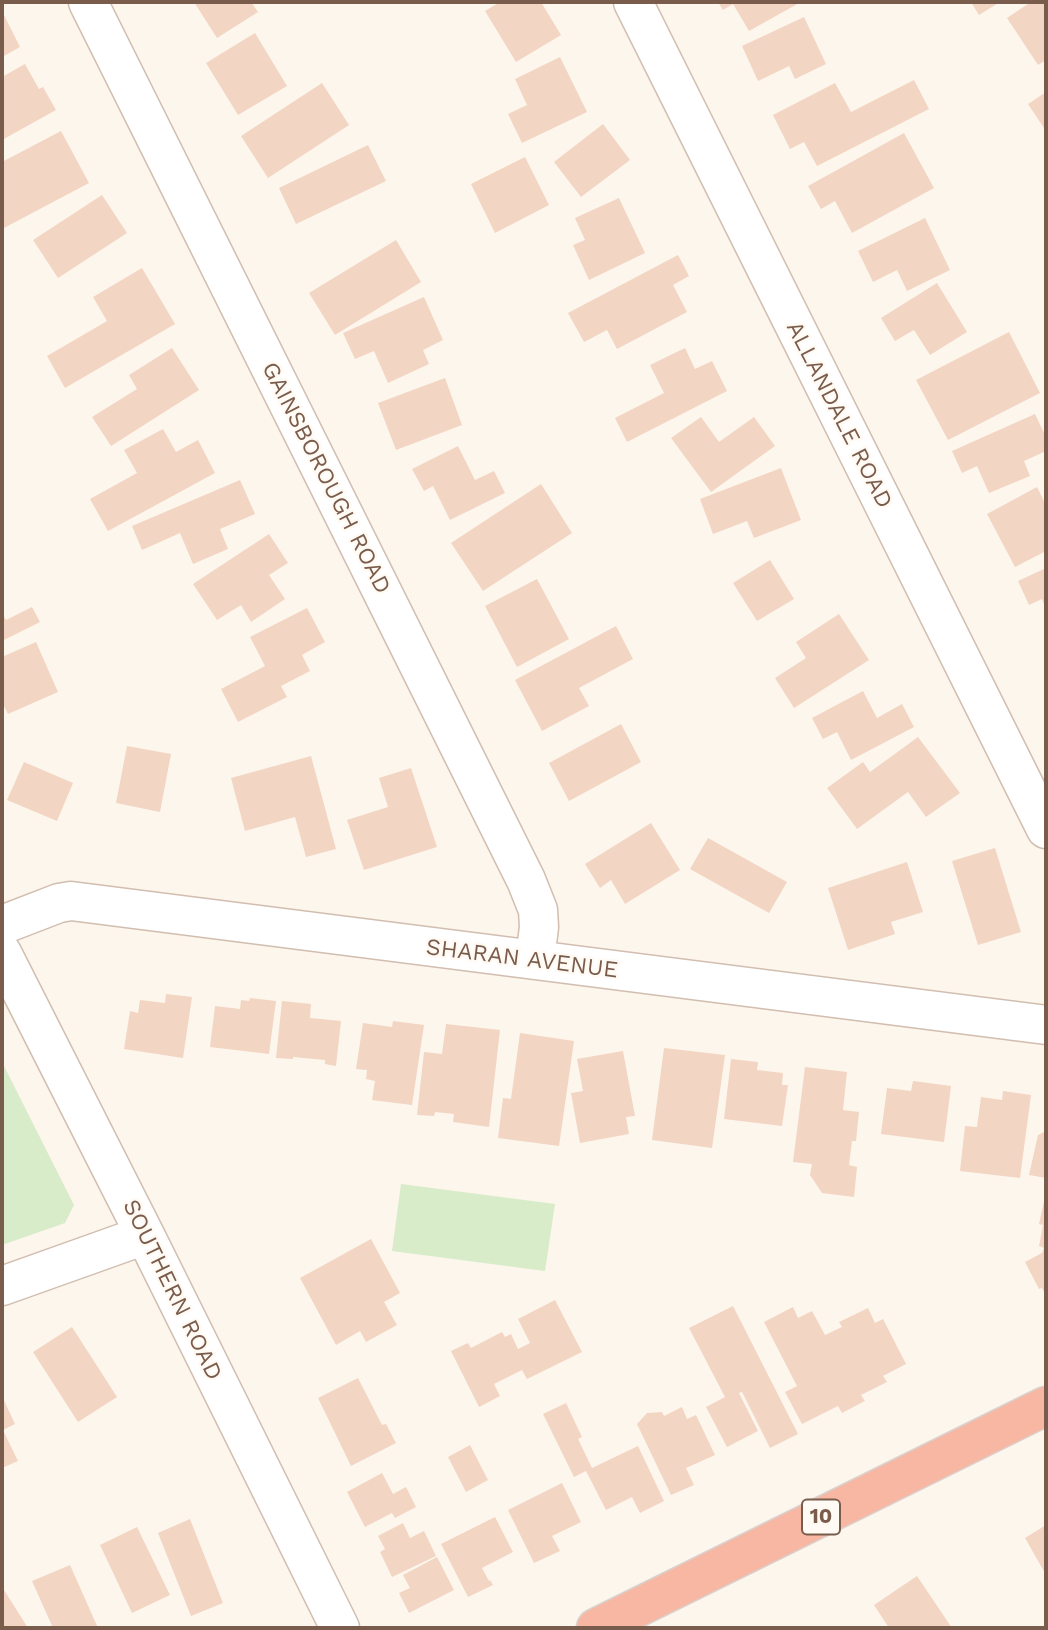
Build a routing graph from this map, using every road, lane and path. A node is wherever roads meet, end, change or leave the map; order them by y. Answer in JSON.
{"nodes":[{"id":1,"x":88,"y":2,"type":"edge"},
{"id":2,"x":633,"y":2,"type":"edge"},
{"id":3,"x":1046,"y":829,"type":"edge"},
{"id":4,"x":2,"y":925,"type":"edge"},
{"id":5,"x":2,"y":953,"type":"edge"},
{"id":6,"x":535,"y":960,"type":"junction"},
{"id":7,"x":1046,"y":1025,"type":"edge"},
{"id":8,"x":145,"y":1235,"type":"junction"},
{"id":9,"x":2,"y":1286,"type":"edge"},
{"id":10,"x":1046,"y":1406,"type":"edge"},
{"id":11,"x":340,"y":1628,"type":"edge"},
{"id":12,"x":596,"y":1628,"type":"edge"}],
"edges":[{"from":1,"to":6,"type":"street","name":"GAINSBOROUGH ROAD"},
{"from":2,"to":3,"type":"street","name":"ALLANDALE ROAD"},
{"from":4,"to":6,"type":"street","name":"SHARAN AVENUE"},
{"from":5,"to":8,"type":"street","name":"SOUTHERN ROAD"},
{"from":6,"to":7,"type":"street","name":"SHARAN AVENUE"},
{"from":8,"to":9,"type":"street"},
{"from":8,"to":11,"type":"street","name":"SOUTHERN ROAD"},
{"from":10,"to":12,"type":"highway","number":"10"}]}
